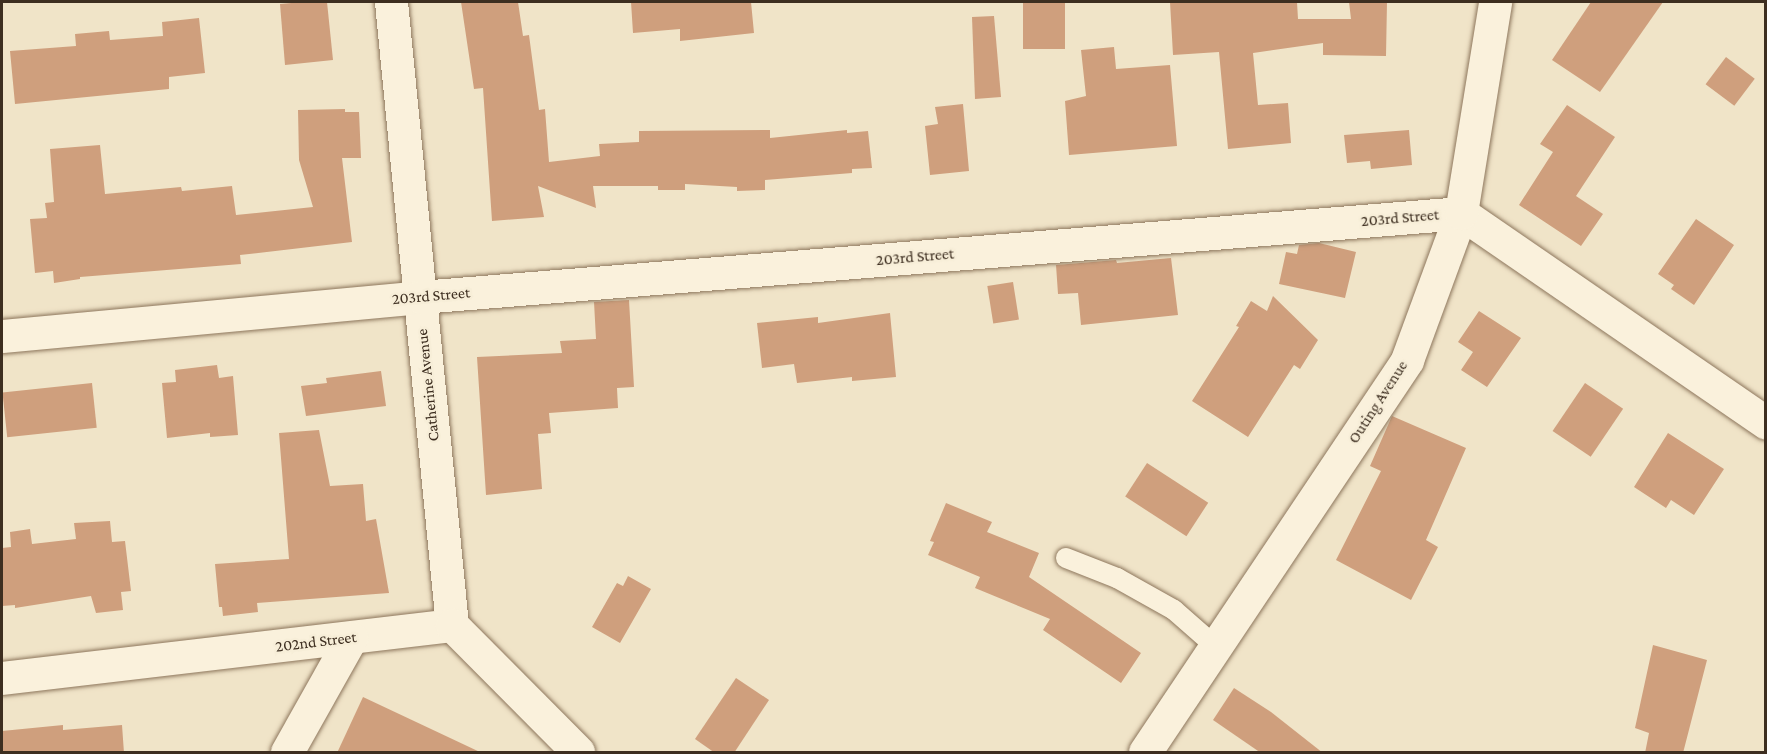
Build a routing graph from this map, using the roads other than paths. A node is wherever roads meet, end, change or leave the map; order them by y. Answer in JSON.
{"nodes":[{"id":1,"x":391,"y":2,"type":"edge"},
{"id":2,"x":1495,"y":2,"type":"edge"},
{"id":3,"x":1461,"y":213,"type":"junction"},
{"id":4,"x":420,"y":297,"type":"junction"},
{"id":5,"x":2,"y":336,"type":"edge"},
{"id":6,"x":1766,"y":423,"type":"edge"},
{"id":7,"x":1066,"y":558,"type":"dead end"},
{"id":8,"x":452,"y":625,"type":"junction"},
{"id":9,"x":351,"y":638,"type":"junction"},
{"id":10,"x":1215,"y":646,"type":"junction"},
{"id":11,"x":2,"y":678,"type":"edge"},
{"id":12,"x":1155,"y":749,"type":"edge"},
{"id":13,"x":287,"y":753,"type":"edge"},
{"id":14,"x":578,"y":753,"type":"edge"}],
"edges":[{"from":1,"to":4,"type":"street","name":"Catherine Avenue"},
{"from":2,"to":3,"type":"street","name":"Outing Avenue"},
{"from":3,"to":4,"type":"street","name":"203rd Street"},
{"from":3,"to":6,"type":"street","name":"203rd Street"},
{"from":3,"to":10,"type":"street","name":"Outing Avenue"},
{"from":4,"to":5,"type":"street","name":"203rd Street"},
{"from":4,"to":8,"type":"street","name":"Catherine Avenue"},
{"from":7,"to":10,"type":"lane"},
{"from":8,"to":9,"type":"street","name":"202nd Street"},
{"from":8,"to":14,"type":"street"},
{"from":9,"to":11,"type":"street","name":"202nd Street"},
{"from":9,"to":13,"type":"street"},
{"from":10,"to":12,"type":"street","name":"Outing Avenue"}]}
